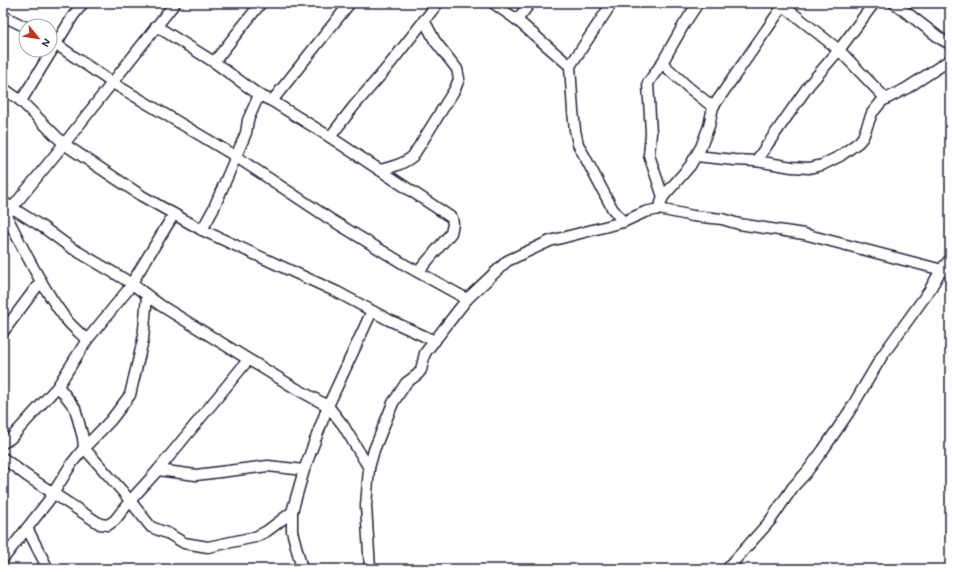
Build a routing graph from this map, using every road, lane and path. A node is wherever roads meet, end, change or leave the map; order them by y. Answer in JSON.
{"nodes":[{"id":1,"x":83,"y":3,"type":"edge"},
{"id":2,"x":174,"y":3,"type":"edge"},
{"id":3,"x":262,"y":3,"type":"edge"},
{"id":4,"x":350,"y":3,"type":"edge"},
{"id":5,"x":438,"y":3,"type":"edge"},
{"id":6,"x":493,"y":3,"type":"edge"},
{"id":7,"x":530,"y":3,"type":"edge"},
{"id":8,"x":612,"y":3,"type":"edge"},
{"id":9,"x":698,"y":3,"type":"edge"},
{"id":10,"x":874,"y":3,"type":"edge"},
{"id":11,"x":894,"y":3,"type":"edge"},
{"id":12,"x":783,"y":4,"type":"edge"},
{"id":13,"x":3,"y":16,"type":"edge"},
{"id":14,"x":424,"y":20,"type":"junction"},
{"id":15,"x":516,"y":20,"type":"junction"},
{"id":16,"x":18,"y":24,"type":"edge"},
{"id":17,"x":156,"y":26,"type":"junction"},
{"id":18,"x":58,"y":36,"type":"edge"},
{"id":19,"x":950,"y":44,"type":"edge"},
{"id":20,"x":58,"y":45,"type":"edge"},
{"id":21,"x":839,"y":50,"type":"junction"},
{"id":22,"x":44,"y":58,"type":"edge"},
{"id":23,"x":950,"y":60,"type":"edge"},
{"id":24,"x":214,"y":62,"type":"junction"},
{"id":25,"x":662,"y":63,"type":"junction"},
{"id":26,"x":570,"y":66,"type":"junction"},
{"id":27,"x":111,"y":82,"type":"junction"},
{"id":28,"x":3,"y":88,"type":"edge"},
{"id":29,"x":260,"y":95,"type":"junction"},
{"id":30,"x":886,"y":99,"type":"junction"},
{"id":31,"x":21,"y":101,"type":"junction"},
{"id":32,"x":272,"y":101,"type":"junction"},
{"id":33,"x":713,"y":107,"type":"junction"},
{"id":34,"x":330,"y":137,"type":"junction"},
{"id":35,"x":64,"y":144,"type":"junction"},
{"id":36,"x":235,"y":156,"type":"junction"},
{"id":37,"x":696,"y":156,"type":"junction"},
{"id":38,"x":756,"y":161,"type":"junction"},
{"id":39,"x":380,"y":170,"type":"junction"},
{"id":40,"x":663,"y":198,"type":"junction"},
{"id":41,"x":3,"y":202,"type":"edge"},
{"id":42,"x":659,"y":209,"type":"junction"},
{"id":43,"x":7,"y":214,"type":"edge"},
{"id":44,"x":174,"y":214,"type":"junction"},
{"id":45,"x":623,"y":222,"type":"junction"},
{"id":46,"x":202,"y":230,"type":"junction"},
{"id":47,"x":950,"y":259,"type":"edge"},
{"id":48,"x":945,"y":271,"type":"edge"},
{"id":49,"x":418,"y":272,"type":"junction"},
{"id":50,"x":41,"y":281,"type":"junction"},
{"id":51,"x":131,"y":283,"type":"junction"},
{"id":52,"x":147,"y":296,"type":"junction"},
{"id":53,"x":467,"y":299,"type":"junction"},
{"id":54,"x":372,"y":311,"type":"junction"},
{"id":55,"x":3,"y":332,"type":"edge"},
{"id":56,"x":87,"y":340,"type":"junction"},
{"id":57,"x":435,"y":341,"type":"junction"},
{"id":58,"x":248,"y":360,"type":"junction"},
{"id":59,"x":58,"y":386,"type":"junction"},
{"id":60,"x":328,"y":406,"type":"junction"},
{"id":61,"x":3,"y":443,"type":"edge"},
{"id":62,"x":84,"y":448,"type":"junction"},
{"id":63,"x":3,"y":458,"type":"edge"},
{"id":64,"x":369,"y":468,"type":"junction"},
{"id":65,"x":158,"y":470,"type":"junction"},
{"id":66,"x":304,"y":470,"type":"junction"},
{"id":67,"x":53,"y":493,"type":"junction"},
{"id":68,"x":130,"y":501,"type":"junction"},
{"id":69,"x":292,"y":512,"type":"junction"},
{"id":70,"x":27,"y":528,"type":"junction"},
{"id":71,"x":7,"y":547,"type":"edge"},
{"id":72,"x":3,"y":559,"type":"edge"},
{"id":73,"x":732,"y":567,"type":"edge"},
{"id":74,"x":48,"y":569,"type":"edge"},
{"id":75,"x":302,"y":569,"type":"edge"},
{"id":76,"x":370,"y":569,"type":"edge"}],
"edges":[{"from":1,"to":18,"type":"street"},
{"from":2,"to":17,"type":"street"},
{"from":3,"to":24,"type":"street"},
{"from":4,"to":32,"type":"street"},
{"from":5,"to":14,"type":"street"},
{"from":6,"to":15,"type":"street"},
{"from":7,"to":15,"type":"street"},
{"from":8,"to":26,"type":"street"},
{"from":9,"to":25,"type":"street"},
{"from":10,"to":21,"type":"street"},
{"from":11,"to":19,"type":"street"},
{"from":12,"to":21,"type":"street"},
{"from":12,"to":33,"type":"street"},
{"from":13,"to":16,"type":"street"},
{"from":14,"to":34,"type":"street"},
{"from":14,"to":39,"type":"street"},
{"from":15,"to":26,"type":"street"},
{"from":17,"to":24,"type":"street"},
{"from":17,"to":27,"type":"street"},
{"from":20,"to":27,"type":"street"},
{"from":21,"to":30,"type":"street"},
{"from":21,"to":38,"type":"street"},
{"from":22,"to":31,"type":"street"},
{"from":23,"to":30,"type":"street"},
{"from":24,"to":29,"type":"street"},
{"from":25,"to":33,"type":"street"},
{"from":25,"to":40,"type":"street"},
{"from":26,"to":45,"type":"street"},
{"from":27,"to":35,"type":"street"},
{"from":27,"to":36,"type":"street"},
{"from":28,"to":31,"type":"street"},
{"from":29,"to":32,"type":"street"},
{"from":29,"to":36,"type":"street"},
{"from":30,"to":38,"type":"street"},
{"from":31,"to":35,"type":"street"},
{"from":32,"to":34,"type":"street"},
{"from":33,"to":37,"type":"street"},
{"from":34,"to":39,"type":"street"},
{"from":35,"to":43,"type":"street"},
{"from":35,"to":44,"type":"street"},
{"from":36,"to":46,"type":"street"},
{"from":36,"to":49,"type":"street"},
{"from":37,"to":38,"type":"street"},
{"from":37,"to":40,"type":"street"},
{"from":39,"to":49,"type":"street"},
{"from":40,"to":42,"type":"street"},
{"from":41,"to":43,"type":"street"},
{"from":42,"to":45,"type":"street"},
{"from":42,"to":48,"type":"street"},
{"from":43,"to":50,"type":"street"},
{"from":43,"to":51,"type":"street"},
{"from":44,"to":46,"type":"street"},
{"from":44,"to":51,"type":"street"},
{"from":45,"to":53,"type":"street"},
{"from":46,"to":54,"type":"street"},
{"from":47,"to":48,"type":"street"},
{"from":48,"to":73,"type":"street"},
{"from":49,"to":53,"type":"street"},
{"from":50,"to":55,"type":"street"},
{"from":50,"to":56,"type":"street"},
{"from":51,"to":52,"type":"street"},
{"from":51,"to":56,"type":"street"},
{"from":52,"to":58,"type":"street"},
{"from":52,"to":62,"type":"street"},
{"from":53,"to":57,"type":"street"},
{"from":54,"to":57,"type":"street"},
{"from":54,"to":60,"type":"street"},
{"from":56,"to":59,"type":"street"},
{"from":57,"to":64,"type":"street"},
{"from":58,"to":60,"type":"street"},
{"from":58,"to":65,"type":"street"},
{"from":59,"to":61,"type":"street"},
{"from":59,"to":62,"type":"street"},
{"from":60,"to":64,"type":"street"},
{"from":60,"to":66,"type":"street"},
{"from":62,"to":67,"type":"street"},
{"from":62,"to":68,"type":"street"},
{"from":63,"to":67,"type":"street"},
{"from":64,"to":76,"type":"street"},
{"from":65,"to":66,"type":"street"},
{"from":65,"to":68,"type":"street"},
{"from":66,"to":69,"type":"street"},
{"from":67,"to":68,"type":"street"},
{"from":67,"to":70,"type":"street"},
{"from":68,"to":69,"type":"street"},
{"from":69,"to":75,"type":"street"},
{"from":70,"to":71,"type":"street"},
{"from":70,"to":74,"type":"street"},
{"from":71,"to":72,"type":"street"}]}
